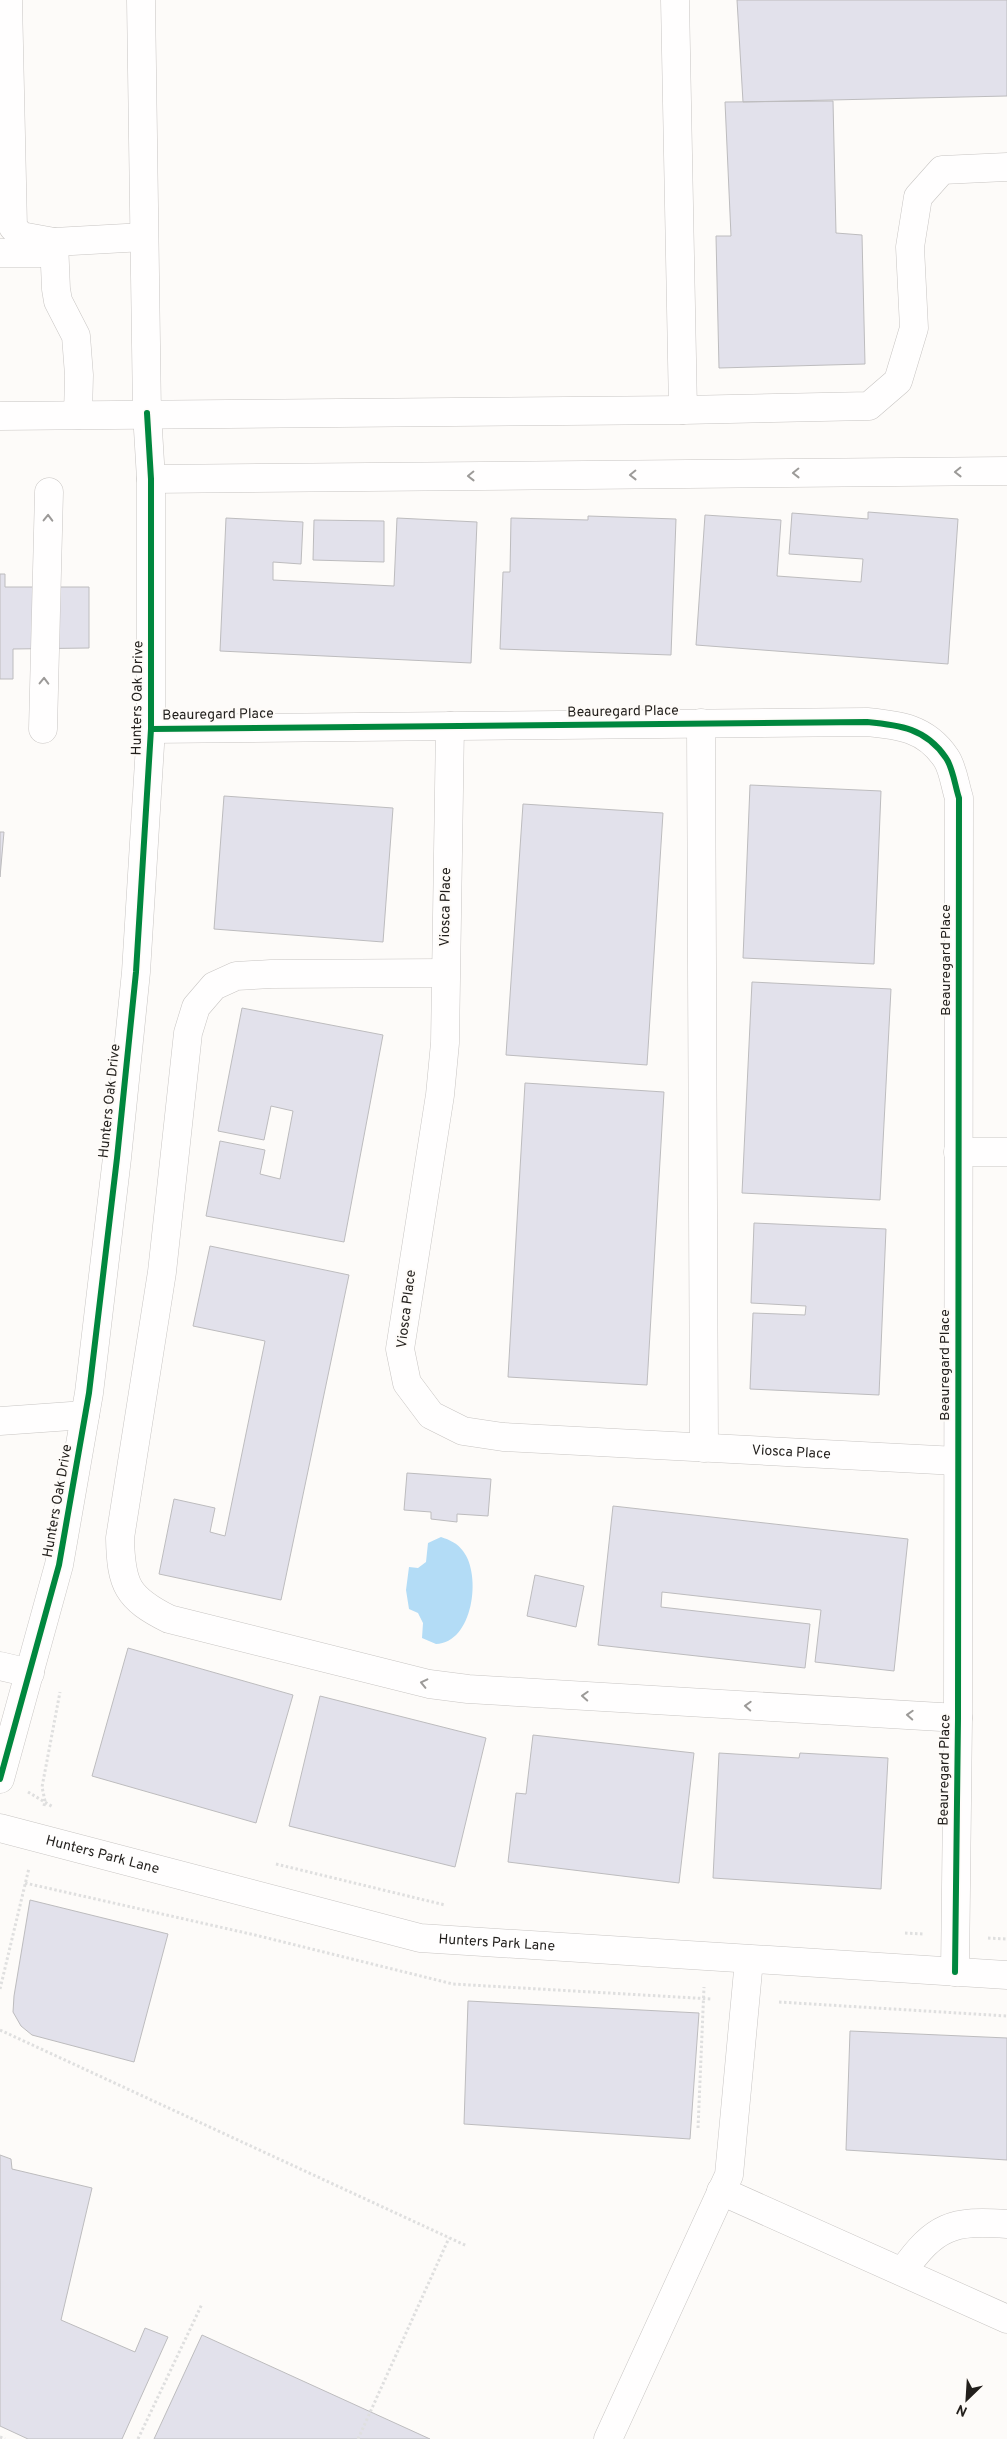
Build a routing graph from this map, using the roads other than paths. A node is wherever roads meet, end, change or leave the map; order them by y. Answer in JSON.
{"nodes":[{"id":1,"x":8,"y":0,"type":"edge"},
{"id":2,"x":141,"y":0,"type":"edge"},
{"id":3,"x":675,"y":0,"type":"edge"},
{"id":4,"x":1007,"y":167,"type":"edge"},
{"id":5,"x":144,"y":237,"type":"junction"},
{"id":6,"x":54,"y":247,"type":"junction"},
{"id":7,"x":0,"y":252,"type":"edge"},
{"id":8,"x":683,"y":410,"type":"junction"},
{"id":9,"x":148,"y":413,"type":"junction"},
{"id":10,"x":78,"y":415,"type":"junction"},
{"id":11,"x":0,"y":416,"type":"edge"},
{"id":12,"x":1007,"y":471,"type":"edge"},
{"id":13,"x":151,"y":480,"type":"junction"},
{"id":14,"x":49,"y":492,"type":"dead end"},
{"id":15,"x":701,"y":723,"type":"junction"},
{"id":16,"x":450,"y":726,"type":"junction"},
{"id":17,"x":151,"y":728,"type":"junction"},
{"id":18,"x":43,"y":729,"type":"dead end"},
{"id":19,"x":445,"y":973,"type":"junction"},
{"id":20,"x":958,"y":1152,"type":"junction"},
{"id":21,"x":1007,"y":1152,"type":"edge"},
{"id":22,"x":85,"y":1415,"type":"junction"},
{"id":23,"x":0,"y":1421,"type":"edge"},
{"id":24,"x":704,"y":1448,"type":"junction"},
{"id":25,"x":957,"y":1461,"type":"junction"},
{"id":26,"x":0,"y":1666,"type":"edge"},
{"id":27,"x":30,"y":1673,"type":"junction"},
{"id":28,"x":958,"y":1718,"type":"junction"},
{"id":29,"x":0,"y":1779,"type":"edge"},
{"id":30,"x":0,"y":1828,"type":"edge"},
{"id":31,"x":749,"y":1960,"type":"junction"},
{"id":32,"x":955,"y":1972,"type":"junction"},
{"id":33,"x":1007,"y":1975,"type":"edge"},
{"id":34,"x":721,"y":2191,"type":"junction"},
{"id":35,"x":1007,"y":2224,"type":"edge"},
{"id":36,"x":902,"y":2271,"type":"junction"},
{"id":37,"x":1007,"y":2319,"type":"edge"},
{"id":38,"x":608,"y":2439,"type":"edge"}],
"edges":[{"from":1,"to":6,"type":"street"},
{"from":2,"to":5,"type":"street","name":"Hunters Oak Drive"},
{"from":3,"to":8,"type":"street"},
{"from":4,"to":8,"type":"street"},
{"from":5,"to":6,"type":"street"},
{"from":5,"to":9,"type":"street","name":"Hunters Oak Drive"},
{"from":6,"to":7,"type":"street"},
{"from":6,"to":10,"type":"street"},
{"from":8,"to":9,"type":"street"},
{"from":9,"to":10,"type":"street"},
{"from":9,"to":13,"type":"street","name":"Hunters Oak Drive"},
{"from":10,"to":11,"type":"street"},
{"from":12,"to":13,"type":"street","one_way":true},
{"from":13,"to":17,"type":"street","name":"Hunters Oak Drive"},
{"from":18,"to":14,"type":"street","one_way":true},
{"from":15,"to":16,"type":"street","name":"Beauregard Place"},
{"from":15,"to":20,"type":"street","name":"Beauregard Place"},
{"from":15,"to":24,"type":"street"},
{"from":16,"to":17,"type":"street","name":"Beauregard Place"},
{"from":16,"to":19,"type":"street","name":"Viosca Place"},
{"from":17,"to":22,"type":"street","name":"Hunters Oak Drive"},
{"from":19,"to":24,"type":"street","name":"Viosca Place"},
{"from":28,"to":19,"type":"street","one_way":true},
{"from":20,"to":21,"type":"street"},
{"from":20,"to":25,"type":"street","name":"Beauregard Place"},
{"from":22,"to":23,"type":"street"},
{"from":22,"to":27,"type":"street","name":"Hunters Oak Drive"},
{"from":24,"to":25,"type":"street","name":"Viosca Place"},
{"from":25,"to":28,"type":"street","name":"Beauregard Place"},
{"from":26,"to":27,"type":"street"},
{"from":27,"to":29,"type":"street","name":"Hunters Oak Drive"},
{"from":28,"to":32,"type":"street","name":"Beauregard Place"},
{"from":30,"to":31,"type":"street","name":"Hunters Park Lane"},
{"from":31,"to":32,"type":"street","name":"Hunters Park Lane"},
{"from":31,"to":34,"type":"street"},
{"from":32,"to":33,"type":"street","name":"Hunters Park Lane"},
{"from":34,"to":36,"type":"street"},
{"from":34,"to":38,"type":"street"},
{"from":35,"to":36,"type":"street"},
{"from":36,"to":37,"type":"street"}]}
